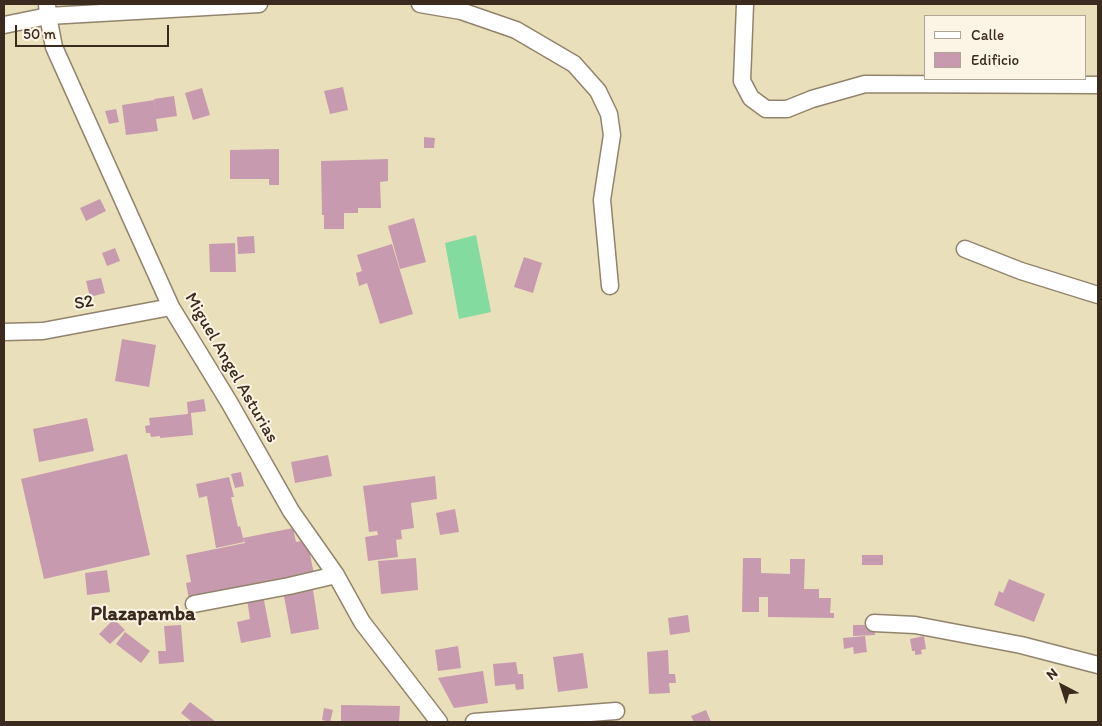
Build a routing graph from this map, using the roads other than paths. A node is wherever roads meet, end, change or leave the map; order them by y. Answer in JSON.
{"nodes":[{"id":1,"x":259,"y":4,"type":"edge"},
{"id":2,"x":420,"y":4,"type":"edge"},
{"id":3,"x":745,"y":4,"type":"edge"},
{"id":4,"x":47,"y":10,"type":"edge"},
{"id":5,"x":4,"y":25,"type":"edge"},
{"id":6,"x":1098,"y":85,"type":"edge"},
{"id":7,"x":965,"y":249,"type":"dead end"},
{"id":8,"x":610,"y":286,"type":"dead end"},
{"id":9,"x":1098,"y":295,"type":"edge"},
{"id":10,"x":171,"y":307,"type":"junction"},
{"id":11,"x":4,"y":332,"type":"edge"},
{"id":12,"x":336,"y":575,"type":"junction"},
{"id":13,"x":194,"y":604,"type":"dead end"},
{"id":14,"x":874,"y":623,"type":"dead end"},
{"id":15,"x":1098,"y":665,"type":"edge"},
{"id":16,"x":616,"y":711,"type":"dead end"},
{"id":17,"x":439,"y":722,"type":"edge"},
{"id":18,"x":474,"y":722,"type":"edge"}],
"edges":[{"from":1,"to":4,"type":"street"},
{"from":2,"to":8,"type":"street"},
{"from":3,"to":6,"type":"street"},
{"from":4,"to":5,"type":"street"},
{"from":4,"to":10,"type":"street","name":"Miguel Angel Asturias"},
{"from":7,"to":9,"type":"street"},
{"from":10,"to":11,"type":"street","name":"S2"},
{"from":10,"to":12,"type":"street","name":"Miguel Angel Asturias"},
{"from":12,"to":13,"type":"street"},
{"from":12,"to":17,"type":"street","name":"Miguel Angel Asturias"},
{"from":14,"to":15,"type":"street"},
{"from":16,"to":18,"type":"street"}]}
